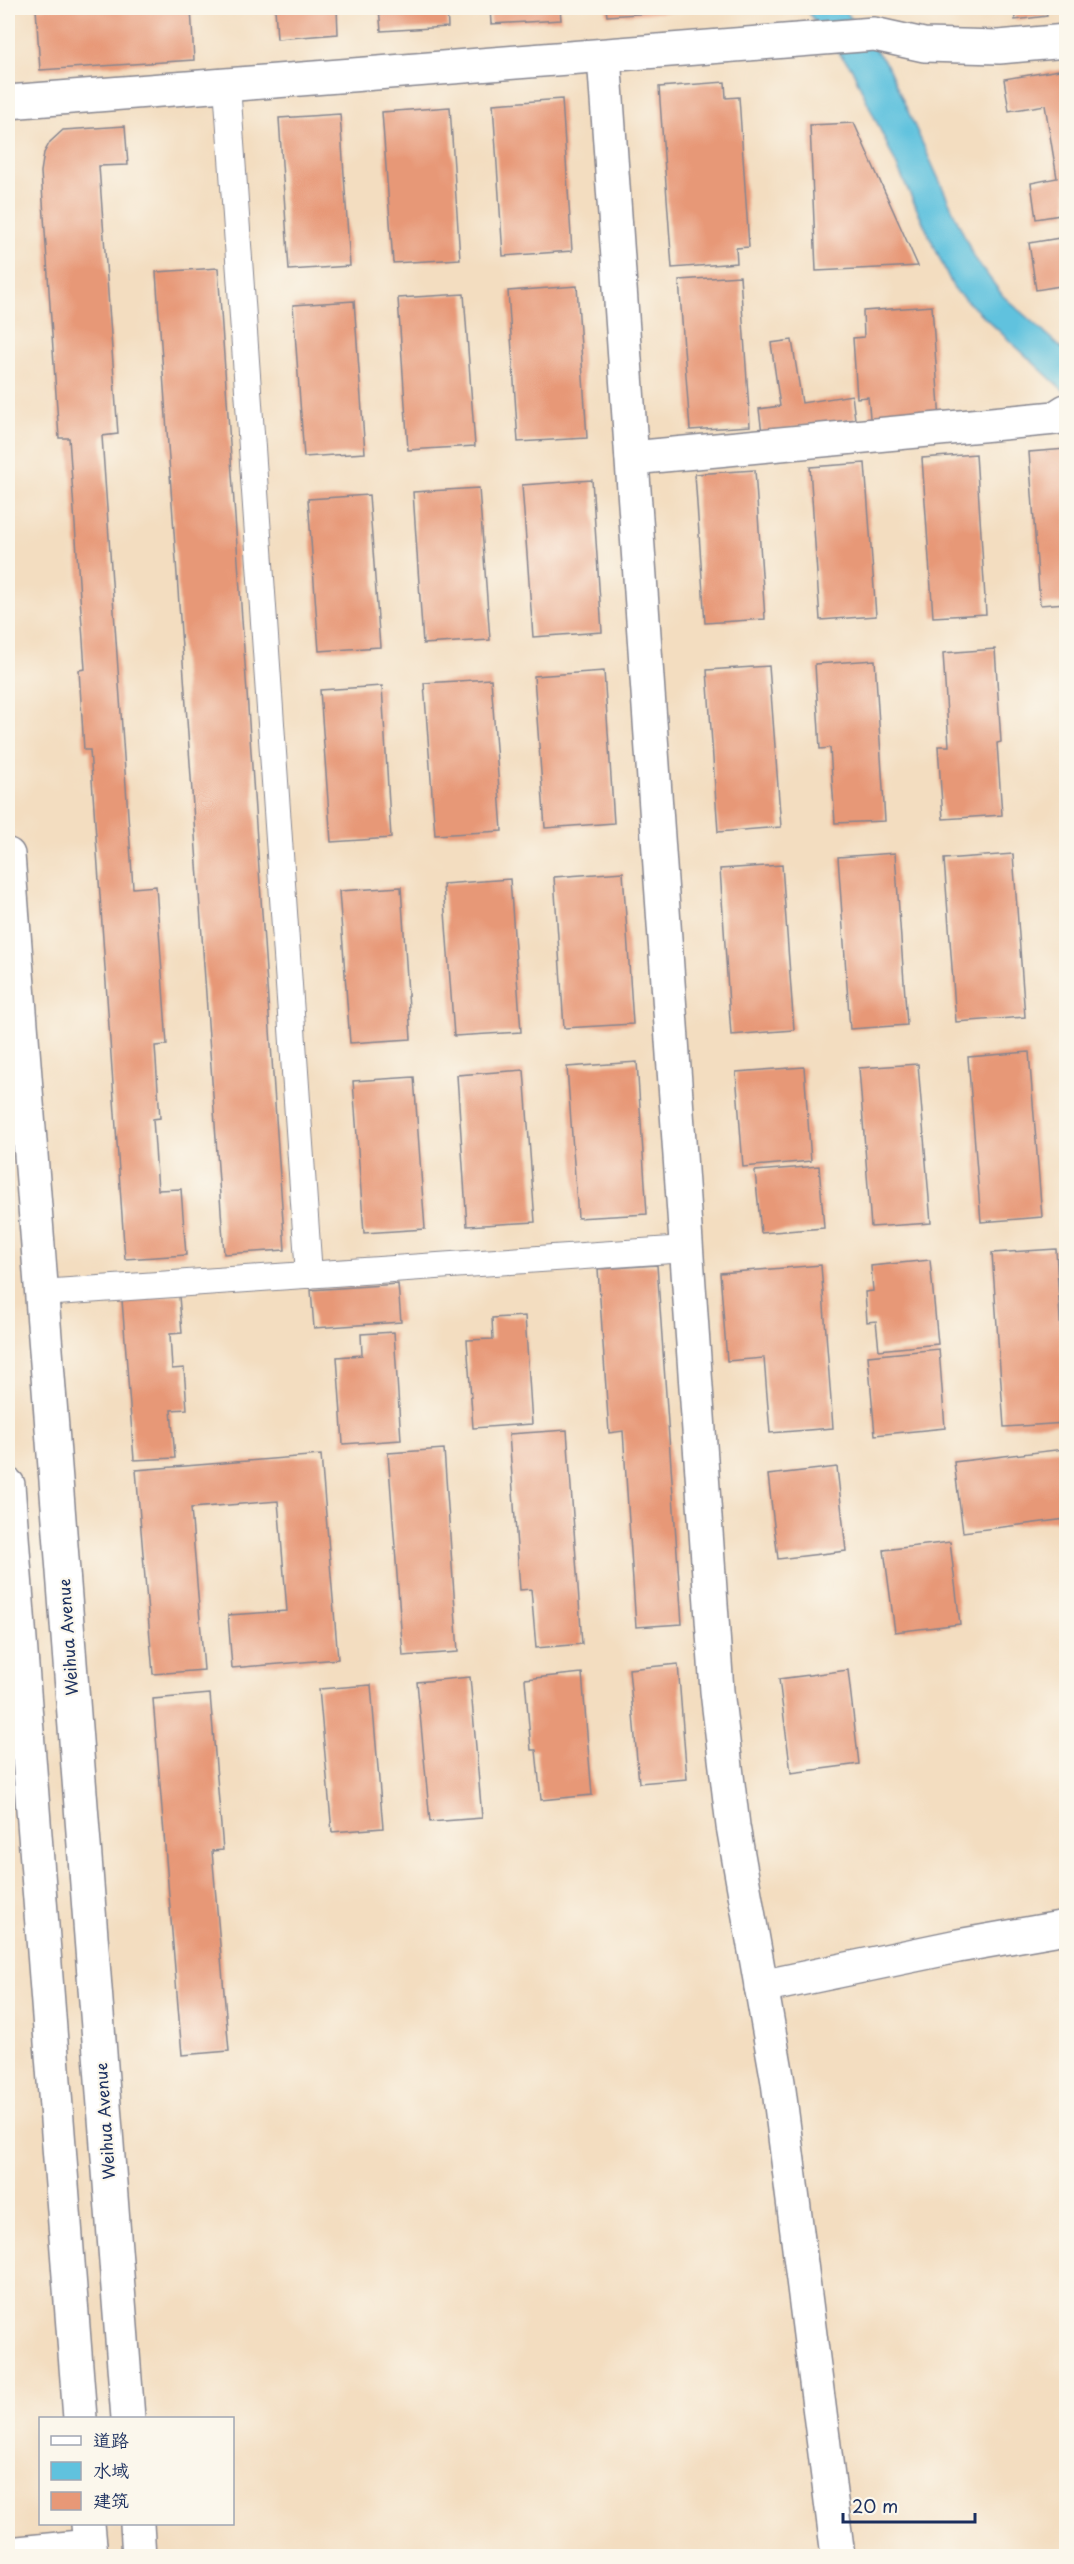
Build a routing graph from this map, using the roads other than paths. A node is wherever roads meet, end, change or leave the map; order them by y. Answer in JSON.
{"nodes":[{"id":1,"x":877,"y":26,"type":"edge"},
{"id":2,"x":1066,"y":41,"type":"edge"},
{"id":3,"x":604,"y":56,"type":"junction"},
{"id":4,"x":227,"y":85,"type":"junction"},
{"id":5,"x":8,"y":102,"type":"edge"},
{"id":6,"x":1066,"y":411,"type":"edge"},
{"id":7,"x":632,"y":458,"type":"junction"},
{"id":8,"x":8,"y":855,"type":"edge"},
{"id":9,"x":686,"y":1249,"type":"junction"},
{"id":10,"x":309,"y":1275,"type":"junction"},
{"id":11,"x":41,"y":1293,"type":"junction"},
{"id":12,"x":8,"y":1485,"type":"edge"},
{"id":13,"x":1066,"y":1927,"type":"edge"},
{"id":14,"x":761,"y":1986,"type":"junction"},
{"id":15,"x":80,"y":2417,"type":"edge"},
{"id":16,"x":128,"y":2417,"type":"edge"},
{"id":17,"x":136,"y":2525,"type":"edge"},
{"id":18,"x":90,"y":2542,"type":"edge"},
{"id":19,"x":8,"y":2554,"type":"edge"},
{"id":20,"x":139,"y":2556,"type":"edge"},
{"id":21,"x":838,"y":2556,"type":"edge"}],
"edges":[{"from":1,"to":2,"type":"street"},
{"from":1,"to":3,"type":"street"},
{"from":3,"to":4,"type":"street"},
{"from":3,"to":7,"type":"street"},
{"from":4,"to":5,"type":"street"},
{"from":4,"to":10,"type":"lane"},
{"from":6,"to":7,"type":"street"},
{"from":7,"to":9,"type":"street"},
{"from":8,"to":11,"type":"street","name":"Weihua Avenue"},
{"from":9,"to":10,"type":"lane"},
{"from":9,"to":14,"type":"street"},
{"from":10,"to":11,"type":"lane"},
{"from":11,"to":16,"type":"street","name":"Weihua Avenue"},
{"from":12,"to":15,"type":"street"},
{"from":13,"to":14,"type":"street"},
{"from":14,"to":21,"type":"street"},
{"from":17,"to":20,"type":"street"},
{"from":18,"to":19,"type":"street"}]}
